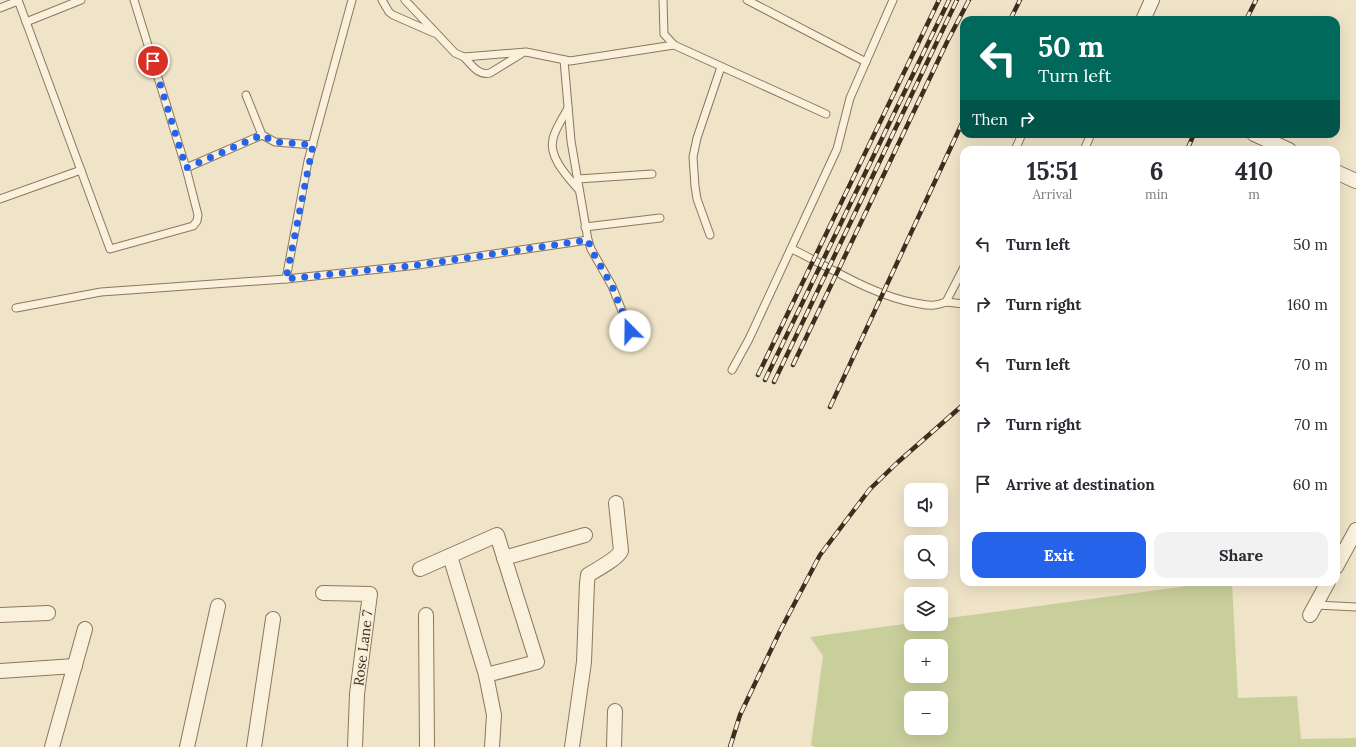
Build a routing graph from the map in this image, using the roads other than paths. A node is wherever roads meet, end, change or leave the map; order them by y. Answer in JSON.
{"nodes":[{"id":1,"x":18,"y":0,"type":"edge"},
{"id":2,"x":81,"y":0,"type":"edge"},
{"id":3,"x":134,"y":0,"type":"edge"},
{"id":4,"x":352,"y":0,"type":"edge"},
{"id":5,"x":382,"y":0,"type":"edge"},
{"id":6,"x":405,"y":0,"type":"edge"},
{"id":7,"x":663,"y":0,"type":"edge"},
{"id":8,"x":747,"y":0,"type":"edge"},
{"id":9,"x":893,"y":0,"type":"edge"},
{"id":10,"x":1152,"y":0,"type":"edge"},
{"id":11,"x":0,"y":8,"type":"edge"},
{"id":12,"x":1144,"y":16,"type":"edge"},
{"id":13,"x":26,"y":22,"type":"junction"},
{"id":14,"x":438,"y":35,"type":"junction"},
{"id":15,"x":674,"y":45,"type":"junction"},
{"id":16,"x":522,"y":53,"type":"junction"},
{"id":17,"x":464,"y":57,"type":"junction"},
{"id":18,"x":564,"y":60,"type":"junction"},
{"id":19,"x":866,"y":62,"type":"junction"},
{"id":20,"x":721,"y":67,"type":"junction"},
{"id":21,"x":246,"y":95,"type":"dead end"},
{"id":22,"x":568,"y":108,"type":"junction"},
{"id":23,"x":826,"y":114,"type":"dead end"},
{"id":24,"x":262,"y":135,"type":"junction"},
{"id":25,"x":1263,"y":138,"type":"edge"},
{"id":26,"x":313,"y":145,"type":"junction"},
{"id":27,"x":1280,"y":146,"type":"edge"},
{"id":28,"x":186,"y":168,"type":"junction"},
{"id":29,"x":81,"y":170,"type":"junction"},
{"id":30,"x":652,"y":174,"type":"dead end"},
{"id":31,"x":1340,"y":174,"type":"edge"},
{"id":32,"x":578,"y":179,"type":"junction"},
{"id":33,"x":1356,"y":181,"type":"edge"},
{"id":34,"x":580,"y":191,"type":"junction"},
{"id":35,"x":0,"y":199,"type":"edge"},
{"id":36,"x":660,"y":218,"type":"dead end"},
{"id":37,"x":585,"y":226,"type":"junction"},
{"id":38,"x":710,"y":235,"type":"dead end"},
{"id":39,"x":588,"y":240,"type":"junction"},
{"id":40,"x":792,"y":248,"type":"junction"},
{"id":41,"x":960,"y":275,"type":"edge"},
{"id":42,"x":286,"y":279,"type":"junction"},
{"id":43,"x":946,"y":302,"type":"junction"},
{"id":44,"x":960,"y":304,"type":"edge"},
{"id":45,"x":16,"y":308,"type":"dead end"},
{"id":46,"x":630,"y":331,"type":"dead end"},
{"id":47,"x":732,"y":370,"type":"dead end"},
{"id":48,"x":616,"y":502,"type":"dead end"},
{"id":49,"x":1356,"y":530,"type":"edge"},
{"id":50,"x":585,"y":535,"type":"dead end"},
{"id":51,"x":450,"y":556,"type":"junction"},
{"id":52,"x":504,"y":558,"type":"junction"},
{"id":53,"x":1340,"y":560,"type":"edge"},
{"id":54,"x":420,"y":569,"type":"dead end"},
{"id":55,"x":1326,"y":586,"type":"edge"},
{"id":56,"x":324,"y":592,"type":"dead end"},
{"id":57,"x":218,"y":606,"type":"dead end"},
{"id":58,"x":1356,"y":608,"type":"edge"},
{"id":59,"x":1313,"y":610,"type":"joint"},
{"id":60,"x":48,"y":613,"type":"dead end"},
{"id":61,"x":0,"y":615,"type":"edge"},
{"id":62,"x":426,"y":615,"type":"dead end"},
{"id":63,"x":273,"y":618,"type":"dead end"},
{"id":64,"x":85,"y":629,"type":"dead end"},
{"id":65,"x":75,"y":666,"type":"junction"},
{"id":66,"x":0,"y":670,"type":"edge"},
{"id":67,"x":486,"y":675,"type":"junction"},
{"id":68,"x":615,"y":711,"type":"dead end"},
{"id":69,"x":52,"y":747,"type":"edge"},
{"id":70,"x":187,"y":747,"type":"edge"},
{"id":71,"x":254,"y":747,"type":"edge"},
{"id":72,"x":355,"y":747,"type":"edge"},
{"id":73,"x":427,"y":747,"type":"edge"},
{"id":74,"x":492,"y":747,"type":"edge"},
{"id":75,"x":572,"y":747,"type":"edge"},
{"id":76,"x":614,"y":747,"type":"edge"}],
"edges":[{"from":1,"to":11,"type":"lane"},
{"from":1,"to":13,"type":"lane"},
{"from":2,"to":13,"type":"lane"},
{"from":3,"to":28,"type":"lane"},
{"from":4,"to":26,"type":"lane"},
{"from":5,"to":14,"type":"lane"},
{"from":6,"to":14,"type":"lane"},
{"from":7,"to":15,"type":"lane"},
{"from":8,"to":19,"type":"lane"},
{"from":9,"to":19,"type":"lane"},
{"from":10,"to":12,"type":"street"},
{"from":13,"to":29,"type":"lane"},
{"from":14,"to":17,"type":"lane"},
{"from":15,"to":18,"type":"lane"},
{"from":15,"to":20,"type":"lane"},
{"from":16,"to":17,"type":"lane"},
{"from":16,"to":17,"type":"lane"},
{"from":16,"to":18,"type":"lane"},
{"from":18,"to":22,"type":"lane"},
{"from":19,"to":40,"type":"lane"},
{"from":20,"to":23,"type":"lane"},
{"from":20,"to":38,"type":"lane"},
{"from":21,"to":24,"type":"lane"},
{"from":22,"to":32,"type":"lane"},
{"from":22,"to":34,"type":"lane"},
{"from":24,"to":26,"type":"lane"},
{"from":24,"to":28,"type":"lane"},
{"from":25,"to":27,"type":"street"},
{"from":26,"to":42,"type":"lane"},
{"from":28,"to":29,"type":"lane"},
{"from":29,"to":35,"type":"lane"},
{"from":30,"to":32,"type":"lane"},
{"from":31,"to":33,"type":"street"},
{"from":32,"to":34,"type":"lane"},
{"from":34,"to":37,"type":"lane"},
{"from":36,"to":37,"type":"lane"},
{"from":37,"to":39,"type":"lane"},
{"from":39,"to":42,"type":"lane"},
{"from":39,"to":46,"type":"lane"},
{"from":40,"to":43,"type":"lane"},
{"from":40,"to":47,"type":"lane"},
{"from":41,"to":43,"type":"lane"},
{"from":42,"to":45,"type":"lane"},
{"from":43,"to":44,"type":"lane"},
{"from":48,"to":75,"type":"street"},
{"from":49,"to":53,"type":"street"},
{"from":50,"to":52,"type":"street"},
{"from":51,"to":52,"type":"street"},
{"from":51,"to":54,"type":"street"},
{"from":51,"to":67,"type":"street"},
{"from":52,"to":67,"type":"street"},
{"from":55,"to":59,"type":"street"},
{"from":56,"to":72,"type":"street","name":"Rose Lane 7"},
{"from":57,"to":70,"type":"street"},
{"from":58,"to":59,"type":"lane"},
{"from":60,"to":61,"type":"street"},
{"from":62,"to":73,"type":"street"},
{"from":63,"to":71,"type":"street"},
{"from":64,"to":65,"type":"street"},
{"from":65,"to":66,"type":"street"},
{"from":65,"to":69,"type":"street"},
{"from":67,"to":74,"type":"street"},
{"from":68,"to":76,"type":"street"}]}
